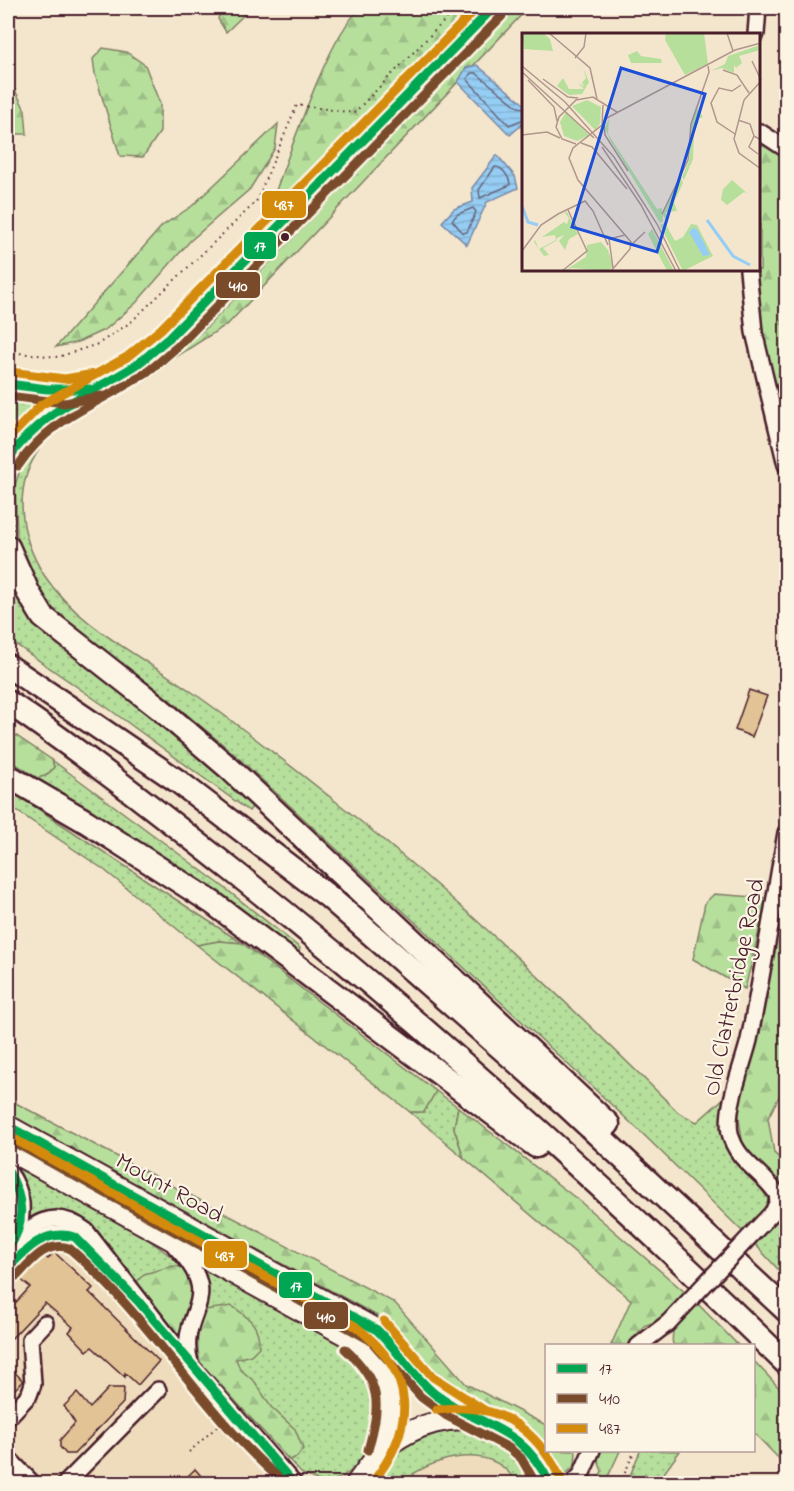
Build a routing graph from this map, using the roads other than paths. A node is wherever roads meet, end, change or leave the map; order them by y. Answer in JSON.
{"nodes":[{"id":1,"x":493,"y":8,"type":"edge"},
{"id":2,"x":758,"y":8,"type":"edge"},
{"id":3,"x":756,"y":33,"type":"edge"},
{"id":4,"x":761,"y":133,"type":"edge"},
{"id":5,"x":786,"y":149,"type":"edge"},
{"id":6,"x":748,"y":272,"type":"edge"},
{"id":7,"x":8,"y":384,"type":"edge"},
{"id":8,"x":88,"y":389,"type":"junction"},
{"id":9,"x":12,"y":464,"type":"edge"},
{"id":10,"x":786,"y":465,"type":"edge"},
{"id":11,"x":11,"y":542,"type":"edge"},
{"id":12,"x":8,"y":666,"type":"edge"},
{"id":13,"x":8,"y":702,"type":"edge"},
{"id":14,"x":8,"y":776,"type":"edge"},
{"id":15,"x":786,"y":833,"type":"edge"},
{"id":16,"x":8,"y":1126,"type":"edge"},
{"id":17,"x":8,"y":1150,"type":"edge"},
{"id":18,"x":8,"y":1171,"type":"edge"},
{"id":19,"x":779,"y":1206,"type":"edge"},
{"id":20,"x":643,"y":1227,"type":"junction"},
{"id":21,"x":168,"y":1238,"type":"junction"},
{"id":22,"x":12,"y":1244,"type":"edge"},
{"id":23,"x":721,"y":1247,"type":"junction"},
{"id":24,"x":8,"y":1268,"type":"edge"},
{"id":25,"x":138,"y":1300,"type":"junction"},
{"id":26,"x":786,"y":1310,"type":"edge"},
{"id":27,"x":45,"y":1323,"type":"dead end"},
{"id":28,"x":639,"y":1344,"type":"edge"},
{"id":29,"x":786,"y":1362,"type":"edge"},
{"id":30,"x":191,"y":1366,"type":"junction"},
{"id":31,"x":158,"y":1390,"type":"dead end"},
{"id":32,"x":8,"y":1417,"type":"edge"},
{"id":33,"x":478,"y":1420,"type":"junction"},
{"id":34,"x":591,"y":1452,"type":"edge"},
{"id":35,"x":380,"y":1453,"type":"junction"},
{"id":36,"x":8,"y":1458,"type":"edge"},
{"id":37,"x":275,"y":1461,"type":"junction"},
{"id":38,"x":361,"y":1477,"type":"edge"},
{"id":39,"x":33,"y":1484,"type":"edge"},
{"id":40,"x":65,"y":1484,"type":"edge"},
{"id":41,"x":294,"y":1484,"type":"edge"},
{"id":42,"x":306,"y":1484,"type":"edge"},
{"id":43,"x":342,"y":1484,"type":"edge"},
{"id":44,"x":550,"y":1484,"type":"edge"},
{"id":45,"x":572,"y":1484,"type":"edge"}],
"edges":[{"from":1,"to":8,"type":"main road"},
{"from":2,"to":3,"type":"street"},
{"from":4,"to":5,"type":"street"},
{"from":6,"to":10,"type":"street"},
{"from":7,"to":8,"type":"main road"},
{"from":8,"to":9,"type":"main road"},
{"from":11,"to":23,"type":"highway"},
{"from":12,"to":23,"type":"highway"},
{"from":13,"to":20,"type":"highway"},
{"from":14,"to":20,"type":"highway"},
{"from":15,"to":19,"type":"street","name":"Old Clatterbridge Road"},
{"from":16,"to":33,"type":"main road","name":"Mount Road"},
{"from":17,"to":21,"type":"main road","name":"Mount Road"},
{"from":18,"to":22,"type":"street"},
{"from":19,"to":28,"type":"street","bridge":true},
{"from":20,"to":29,"type":"highway"},
{"from":21,"to":30,"type":"street"},
{"from":21,"to":35,"type":"main road","name":"Mount Road"},
{"from":22,"to":25,"type":"street"},
{"from":23,"to":26,"type":"highway"},
{"from":24,"to":25,"type":"street"},
{"from":25,"to":30,"type":"street"},
{"from":27,"to":32,"type":"street"},
{"from":30,"to":37,"type":"street"},
{"from":31,"to":40,"type":"street"},
{"from":33,"to":35,"type":"main road"},
{"from":33,"to":44,"type":"main road"},
{"from":34,"to":45,"type":"street"},
{"from":35,"to":38,"type":"main road"},
{"from":36,"to":39,"type":"street"},
{"from":37,"to":41,"type":"street"},
{"from":37,"to":42,"type":"street"},
{"from":38,"to":43,"type":"street"}]}
